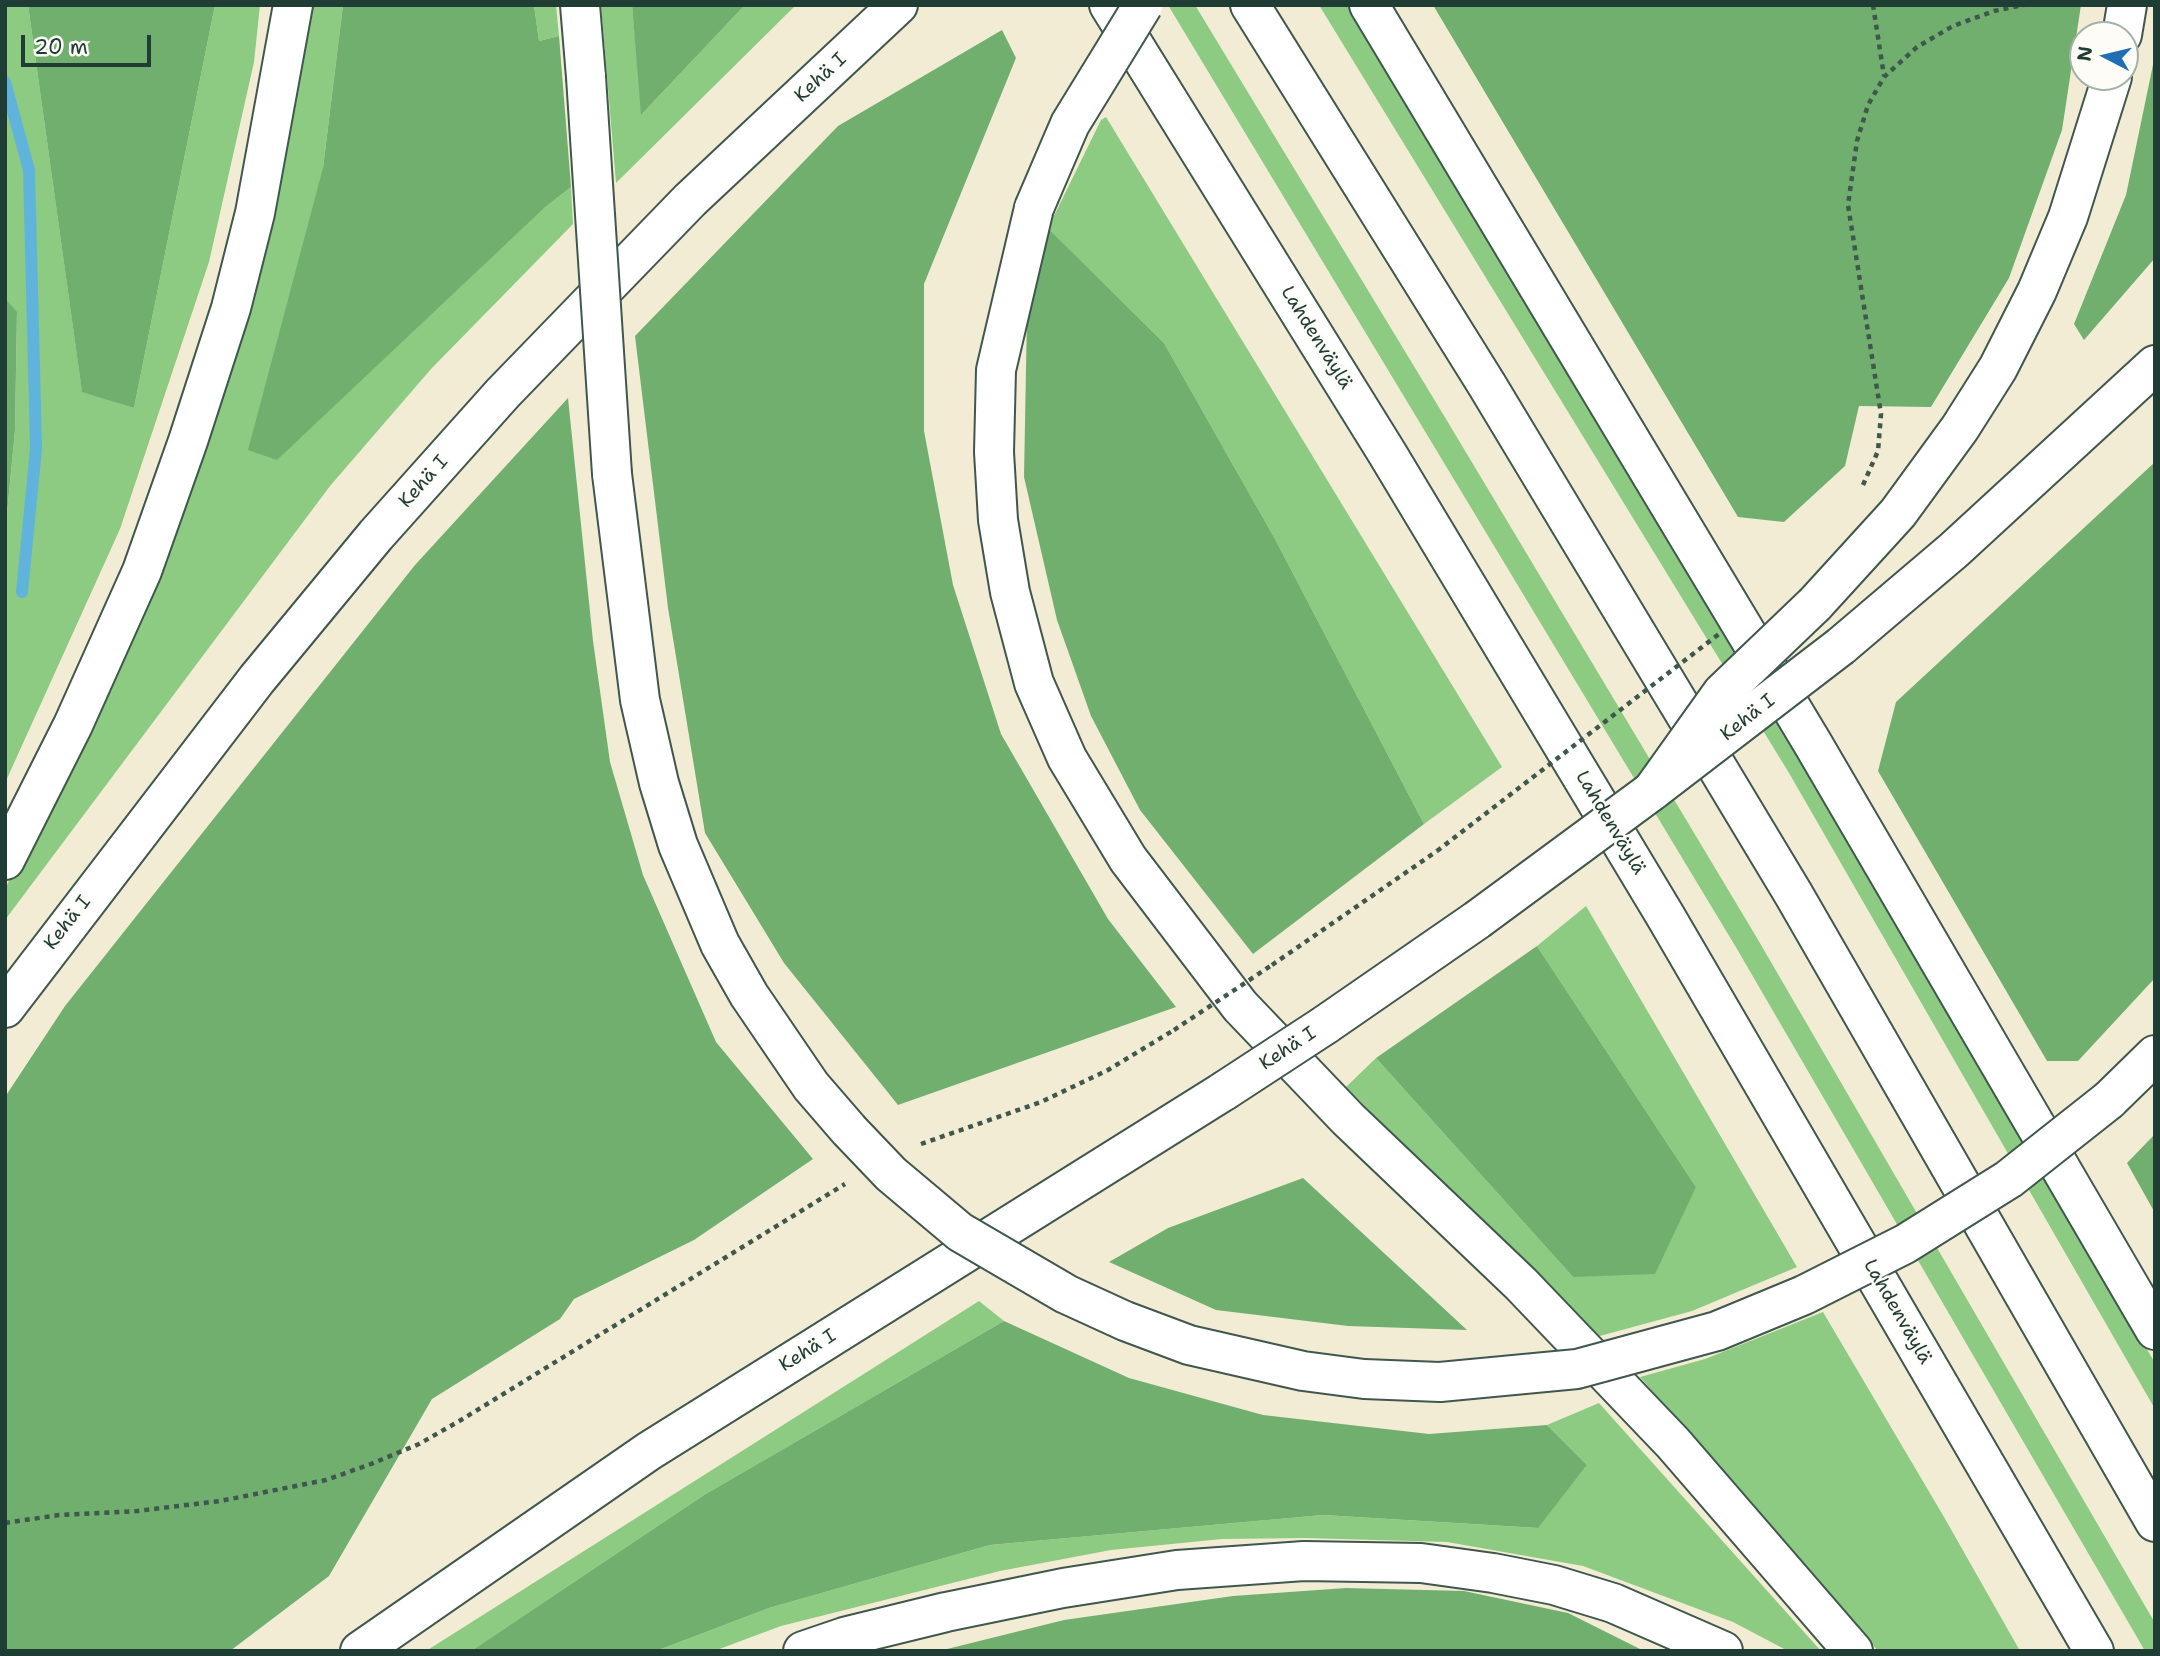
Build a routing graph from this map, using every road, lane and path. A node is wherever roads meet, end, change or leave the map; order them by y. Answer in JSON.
{"nodes":[{"id":1,"x":293,"y":5,"type":"edge"},
{"id":2,"x":580,"y":5,"type":"edge"},
{"id":3,"x":898,"y":5,"type":"edge"},
{"id":4,"x":1109,"y":5,"type":"edge"},
{"id":5,"x":1143,"y":5,"type":"edge"},
{"id":6,"x":1250,"y":5,"type":"edge"},
{"id":7,"x":1369,"y":5,"type":"edge"},
{"id":8,"x":1873,"y":5,"type":"edge"},
{"id":9,"x":2024,"y":5,"type":"edge"},
{"id":10,"x":1884,"y":77,"type":"junction"},
{"id":11,"x":2108,"y":91,"type":"edge"},
{"id":12,"x":2155,"y":365,"type":"edge"},
{"id":13,"x":1857,"y":494,"type":"dead end"},
{"id":14,"x":1725,"y":629,"type":"dead end"},
{"id":15,"x":1652,"y":791,"type":"junction"},
{"id":16,"x":5,"y":860,"type":"edge"},
{"id":17,"x":5,"y":1008,"type":"edge"},
{"id":18,"x":2155,"y":1055,"type":"edge"},
{"id":19,"x":909,"y":1151,"type":"dead end"},
{"id":20,"x":850,"y":1182,"type":"dead end"},
{"id":21,"x":2155,"y":1330,"type":"edge"},
{"id":22,"x":2155,"y":1522,"type":"edge"},
{"id":23,"x":5,"y":1523,"type":"edge"},
{"id":24,"x":360,"y":1651,"type":"edge"},
{"id":25,"x":803,"y":1651,"type":"edge"},
{"id":26,"x":1723,"y":1651,"type":"edge"},
{"id":27,"x":1853,"y":1651,"type":"edge"},
{"id":28,"x":2094,"y":1651,"type":"edge"}],
"edges":[{"from":1,"to":16,"type":"highway"},
{"from":2,"to":18,"type":"highway","bridge":true},
{"from":3,"to":17,"type":"highway","name":"Kehä I"},
{"from":4,"to":28,"type":"highway","name":"Lahdenväylä"},
{"from":5,"to":27,"type":"highway","bridge":true},
{"from":6,"to":22,"type":"highway"},
{"from":7,"to":21,"type":"highway"},
{"from":8,"to":10,"type":"path"},
{"from":9,"to":10,"type":"path"},
{"from":10,"to":13,"type":"path"},
{"from":11,"to":15,"type":"highway","bridge":true},
{"from":12,"to":15,"type":"highway","name":"Kehä I","bridge":true},
{"from":14,"to":19,"type":"path","bridge":true},
{"from":15,"to":24,"type":"highway","name":"Kehä I","bridge":true},
{"from":20,"to":23,"type":"path"},
{"from":25,"to":26,"type":"highway"}]}
